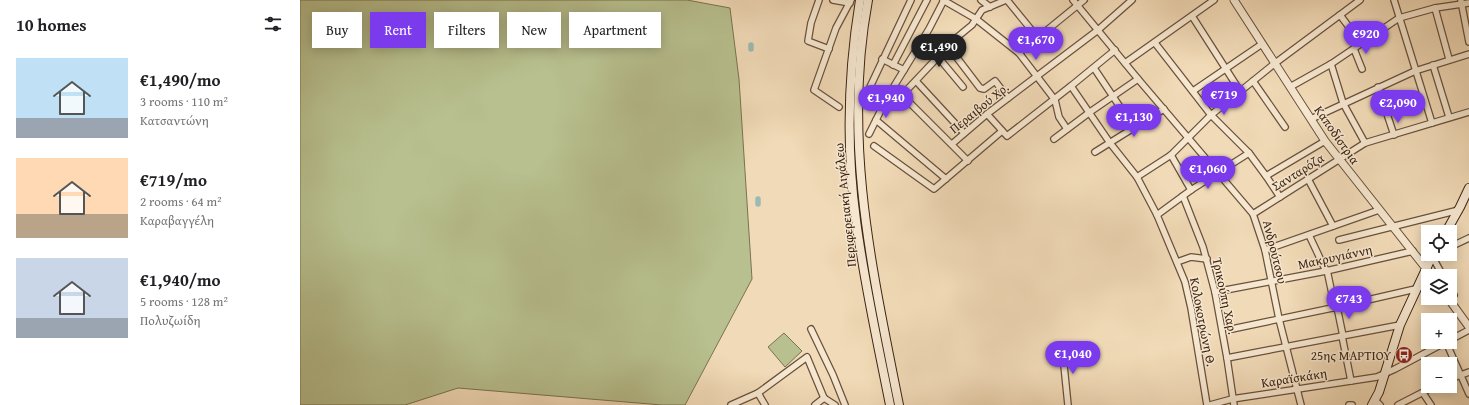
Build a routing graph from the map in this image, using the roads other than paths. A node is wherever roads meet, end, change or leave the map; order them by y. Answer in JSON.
{"nodes":[{"id":1,"x":819,"y":0,"type":"edge"},
{"id":2,"x":833,"y":0,"type":"edge"},
{"id":3,"x":860,"y":0,"type":"edge"},
{"id":4,"x":868,"y":0,"type":"edge"},
{"id":5,"x":911,"y":0,"type":"edge"},
{"id":6,"x":927,"y":0,"type":"edge"},
{"id":7,"x":944,"y":0,"type":"edge"},
{"id":8,"x":981,"y":0,"type":"edge"},
{"id":9,"x":1006,"y":0,"type":"edge"},
{"id":10,"x":1073,"y":0,"type":"edge"},
{"id":11,"x":1084,"y":0,"type":"edge"},
{"id":12,"x":1132,"y":0,"type":"edge"},
{"id":13,"x":1214,"y":0,"type":"edge"},
{"id":14,"x":1234,"y":0,"type":"edge"},
{"id":15,"x":1360,"y":0,"type":"edge"},
{"id":16,"x":1394,"y":0,"type":"edge"},
{"id":17,"x":851,"y":2,"type":"edge"},
{"id":18,"x":1461,"y":2,"type":"edge"},
{"id":19,"x":1469,"y":3,"type":"edge"},
{"id":20,"x":1078,"y":5,"type":"junction"},
{"id":21,"x":990,"y":7,"type":"junction"},
{"id":22,"x":1435,"y":8,"type":"junction"},
{"id":23,"x":1340,"y":15,"type":"junction"},
{"id":24,"x":1192,"y":16,"type":"junction"},
{"id":25,"x":1399,"y":18,"type":"junction"},
{"id":26,"x":976,"y":19,"type":"junction"},
{"id":27,"x":1098,"y":30,"type":"junction"},
{"id":28,"x":1038,"y":38,"type":"junction"},
{"id":29,"x":1469,"y":42,"type":"edge"},
{"id":30,"x":1155,"y":43,"type":"junction"},
{"id":31,"x":1262,"y":44,"type":"junction"},
{"id":32,"x":1361,"y":44,"type":"junction"},
{"id":33,"x":948,"y":46,"type":"junction"},
{"id":34,"x":829,"y":49,"type":"junction"},
{"id":35,"x":1354,"y":49,"type":"junction"},
{"id":36,"x":1115,"y":50,"type":"junction"},
{"id":37,"x":1019,"y":53,"type":"junction"},
{"id":38,"x":1469,"y":54,"type":"edge"},
{"id":39,"x":938,"y":57,"type":"junction"},
{"id":40,"x":882,"y":59,"type":"junction"},
{"id":41,"x":1449,"y":60,"type":"junction"},
{"id":42,"x":1125,"y":63,"type":"junction"},
{"id":43,"x":1274,"y":64,"type":"junction"},
{"id":44,"x":1331,"y":64,"type":"junction"},
{"id":45,"x":893,"y":65,"type":"junction"},
{"id":46,"x":1433,"y":65,"type":"junction"},
{"id":47,"x":1094,"y":68,"type":"junction"},
{"id":48,"x":1225,"y":68,"type":"junction"},
{"id":49,"x":1362,"y":69,"type":"dead end"},
{"id":50,"x":904,"y":70,"type":"junction"},
{"id":51,"x":1415,"y":71,"type":"junction"},
{"id":52,"x":1037,"y":76,"type":"junction"},
{"id":53,"x":1138,"y":79,"type":"junction"},
{"id":54,"x":916,"y":81,"type":"junction"},
{"id":55,"x":1253,"y":81,"type":"junction"},
{"id":56,"x":1071,"y":86,"type":"junction"},
{"id":57,"x":962,"y":87,"type":"dead end"},
{"id":58,"x":1290,"y":87,"type":"junction"},
{"id":59,"x":1378,"y":87,"type":"junction"},
{"id":60,"x":1192,"y":91,"type":"junction"},
{"id":61,"x":1240,"y":91,"type":"junction"},
{"id":62,"x":904,"y":92,"type":"junction"},
{"id":63,"x":888,"y":96,"type":"junction"},
{"id":64,"x":1113,"y":96,"type":"junction"},
{"id":65,"x":1008,"y":98,"type":"junction"},
{"id":66,"x":1055,"y":100,"type":"junction"},
{"id":67,"x":1343,"y":103,"type":"junction"},
{"id":68,"x":839,"y":107,"type":"dead end"},
{"id":69,"x":1164,"y":109,"type":"junction"},
{"id":70,"x":1090,"y":112,"type":"junction"},
{"id":71,"x":1469,"y":112,"type":"edge"},
{"id":72,"x":987,"y":114,"type":"junction"},
{"id":73,"x":1211,"y":115,"type":"junction"},
{"id":74,"x":1448,"y":117,"type":"junction"},
{"id":75,"x":1311,"y":119,"type":"junction"},
{"id":76,"x":876,"y":120,"type":"junction"},
{"id":77,"x":1432,"y":123,"type":"junction"},
{"id":78,"x":1285,"y":127,"type":"dead end"},
{"id":79,"x":1134,"y":128,"type":"junction"},
{"id":80,"x":1067,"y":129,"type":"junction"},
{"id":81,"x":1002,"y":131,"type":"junction"},
{"id":82,"x":964,"y":133,"type":"junction"},
{"id":83,"x":869,"y":134,"type":"dead end"},
{"id":84,"x":1394,"y":135,"type":"junction"},
{"id":85,"x":1188,"y":138,"type":"junction"},
{"id":86,"x":1054,"y":139,"type":"dead end"},
{"id":87,"x":1325,"y":141,"type":"junction"},
{"id":88,"x":1110,"y":143,"type":"junction"},
{"id":89,"x":1365,"y":143,"type":"junction"},
{"id":90,"x":952,"y":144,"type":"junction"},
{"id":91,"x":874,"y":146,"type":"dead end"},
{"id":92,"x":1095,"y":152,"type":"dead end"},
{"id":93,"x":1249,"y":153,"type":"junction"},
{"id":94,"x":1171,"y":155,"type":"junction"},
{"id":95,"x":1339,"y":160,"type":"junction"},
{"id":96,"x":968,"y":161,"type":"junction"},
{"id":97,"x":1218,"y":174,"type":"junction"},
{"id":98,"x":1266,"y":176,"type":"junction"},
{"id":99,"x":1137,"y":177,"type":"junction"},
{"id":100,"x":946,"y":179,"type":"junction"},
{"id":101,"x":1308,"y":180,"type":"junction"},
{"id":102,"x":1469,"y":188,"type":"edge"},
{"id":103,"x":1191,"y":190,"type":"junction"},
{"id":104,"x":1183,"y":196,"type":"junction"},
{"id":105,"x":1280,"y":197,"type":"junction"},
{"id":106,"x":1379,"y":210,"type":"junction"},
{"id":107,"x":1458,"y":210,"type":"junction"},
{"id":108,"x":1253,"y":214,"type":"junction"},
{"id":109,"x":1157,"y":215,"type":"junction"},
{"id":110,"x":1450,"y":225,"type":"edge"},
{"id":111,"x":1332,"y":226,"type":"junction"},
{"id":112,"x":1393,"y":227,"type":"junction"},
{"id":113,"x":1309,"y":235,"type":"junction"},
{"id":114,"x":1469,"y":238,"type":"edge"},
{"id":115,"x":1339,"y":240,"type":"dead end"},
{"id":116,"x":1457,"y":244,"type":"edge"},
{"id":117,"x":1265,"y":250,"type":"junction"},
{"id":118,"x":1413,"y":251,"type":"junction"},
{"id":119,"x":1206,"y":259,"type":"junction"},
{"id":120,"x":1429,"y":261,"type":"edge"},
{"id":121,"x":1177,"y":262,"type":"junction"},
{"id":122,"x":1426,"y":267,"type":"junction"},
{"id":123,"x":1327,"y":270,"type":"junction"},
{"id":124,"x":1271,"y":281,"type":"junction"},
{"id":125,"x":1416,"y":290,"type":"junction"},
{"id":126,"x":1215,"y":292,"type":"junction"},
{"id":127,"x":1456,"y":305,"type":"edge"},
{"id":128,"x":1336,"y":307,"type":"junction"},
{"id":129,"x":1279,"y":319,"type":"junction"},
{"id":130,"x":1400,"y":325,"type":"junction"},
{"id":131,"x":1469,"y":328,"type":"edge"},
{"id":132,"x":811,"y":329,"type":"dead end"},
{"id":133,"x":1232,"y":329,"type":"dead end"},
{"id":134,"x":1342,"y":336,"type":"junction"},
{"id":135,"x":1457,"y":336,"type":"edge"},
{"id":136,"x":1062,"y":346,"type":"dead end"},
{"id":137,"x":1285,"y":347,"type":"junction"},
{"id":138,"x":1432,"y":349,"type":"edge"},
{"id":139,"x":1449,"y":349,"type":"edge"},
{"id":140,"x":1227,"y":358,"type":"junction"},
{"id":141,"x":1469,"y":372,"type":"edge"},
{"id":142,"x":1384,"y":374,"type":"junction"},
{"id":143,"x":1460,"y":376,"type":"junction"},
{"id":144,"x":1457,"y":377,"type":"edge"},
{"id":145,"x":1351,"y":381,"type":"junction"},
{"id":146,"x":1297,"y":389,"type":"junction"},
{"id":147,"x":758,"y":393,"type":"junction"},
{"id":148,"x":1422,"y":393,"type":"edge"},
{"id":149,"x":1425,"y":393,"type":"edge"},
{"id":150,"x":1469,"y":394,"type":"edge"},
{"id":151,"x":824,"y":398,"type":"junction"},
{"id":152,"x":1233,"y":402,"type":"edge"},
{"id":153,"x":1376,"y":403,"type":"edge"},
{"id":154,"x":731,"y":405,"type":"edge"},
{"id":155,"x":765,"y":405,"type":"edge"},
{"id":156,"x":815,"y":405,"type":"edge"},
{"id":157,"x":835,"y":405,"type":"edge"},
{"id":158,"x":845,"y":405,"type":"edge"},
{"id":159,"x":890,"y":405,"type":"edge"},
{"id":160,"x":899,"y":405,"type":"edge"},
{"id":161,"x":1068,"y":405,"type":"edge"},
{"id":162,"x":1207,"y":405,"type":"edge"},
{"id":163,"x":1210,"y":405,"type":"edge"},
{"id":164,"x":1302,"y":405,"type":"edge"},
{"id":165,"x":1349,"y":405,"type":"edge"},
{"id":166,"x":1352,"y":405,"type":"edge"},
{"id":167,"x":1398,"y":405,"type":"edge"},
{"id":168,"x":1431,"y":405,"type":"edge"}],
"edges":[{"from":1,"to":34,"type":"street"},
{"from":2,"to":17,"type":"street"},
{"from":3,"to":159,"type":"main road","name":"Περιφερειακή Αιγάλεω"},
{"from":4,"to":160,"type":"main road","name":"Περιφερειακή Αιγάλεω"},
{"from":5,"to":40,"type":"street"},
{"from":6,"to":45,"type":"street"},
{"from":7,"to":26,"type":"street"},
{"from":7,"to":50,"type":"street"},
{"from":8,"to":21,"type":"street"},
{"from":9,"to":21,"type":"street"},
{"from":9,"to":28,"type":"street"},
{"from":10,"to":20,"type":"street","name":"Ανδρούτσου"},
{"from":11,"to":20,"type":"street"},
{"from":12,"to":27,"type":"street","name":"Περαιβού Χρ."},
{"from":13,"to":24,"type":"street"},
{"from":14,"to":31,"type":"street","name":"Καποδίστρια"},
{"from":15,"to":23,"type":"street"},
{"from":16,"to":25,"type":"street"},
{"from":17,"to":34,"type":"street"},
{"from":18,"to":19,"type":"street"},
{"from":18,"to":22,"type":"street"},
{"from":18,"to":29,"type":"street"},
{"from":20,"to":27,"type":"street","name":"Ανδρούτσου"},
{"from":20,"to":28,"type":"street"},
{"from":21,"to":26,"type":"street"},
{"from":22,"to":25,"type":"street"},
{"from":22,"to":41,"type":"street"},
{"from":23,"to":32,"type":"street"},
{"from":23,"to":43,"type":"street"},
{"from":24,"to":30,"type":"street"},
{"from":24,"to":48,"type":"street"},
{"from":25,"to":32,"type":"street"},
{"from":25,"to":51,"type":"street"},
{"from":26,"to":33,"type":"street"},
{"from":26,"to":37,"type":"street"},
{"from":27,"to":36,"type":"street","name":"Ανδρούτσου"},
{"from":27,"to":52,"type":"street","name":"Περαιβού Χρ."},
{"from":28,"to":37,"type":"street"},
{"from":30,"to":42,"type":"street"},
{"from":30,"to":60,"type":"street"},
{"from":31,"to":43,"type":"street","name":"Καποδίστρια"},
{"from":31,"to":48,"type":"street"},
{"from":32,"to":35,"type":"street"},
{"from":33,"to":39,"type":"street"},
{"from":33,"to":65,"type":"street"},
{"from":34,"to":68,"type":"street"},
{"from":35,"to":44,"type":"street"},
{"from":35,"to":49,"type":"street"},
{"from":36,"to":42,"type":"street","name":"Ανδρούτσου"},
{"from":36,"to":47,"type":"street"},
{"from":37,"to":52,"type":"street"},
{"from":38,"to":41,"type":"street"},
{"from":39,"to":54,"type":"street"},
{"from":39,"to":57,"type":"street"},
{"from":40,"to":45,"type":"street"},
{"from":40,"to":63,"type":"street"},
{"from":41,"to":46,"type":"street"},
{"from":42,"to":53,"type":"street","name":"Ανδρούτσου"},
{"from":43,"to":55,"type":"street"},
{"from":43,"to":58,"type":"street","name":"Καποδίστρια"},
{"from":44,"to":58,"type":"street"},
{"from":44,"to":67,"type":"street"},
{"from":45,"to":50,"type":"street"},
{"from":46,"to":51,"type":"street"},
{"from":46,"to":74,"type":"street"},
{"from":47,"to":56,"type":"street"},
{"from":47,"to":64,"type":"street"},
{"from":48,"to":60,"type":"street"},
{"from":48,"to":61,"type":"street"},
{"from":50,"to":63,"type":"street"},
{"from":51,"to":59,"type":"street"},
{"from":51,"to":77,"type":"street"},
{"from":52,"to":65,"type":"street","name":"Περαιβού Χρ."},
{"from":52,"to":66,"type":"street"},
{"from":53,"to":64,"type":"street"},
{"from":53,"to":69,"type":"street","name":"Ανδρούτσου"},
{"from":54,"to":62,"type":"street"},
{"from":54,"to":82,"type":"street"},
{"from":55,"to":61,"type":"street"},
{"from":55,"to":78,"type":"street"},
{"from":56,"to":66,"type":"street"},
{"from":56,"to":70,"type":"street","name":"Κολοκοτρώνη Θ."},
{"from":58,"to":75,"type":"street","name":"Καποδίστρια"},
{"from":59,"to":67,"type":"street"},
{"from":59,"to":84,"type":"street"},
{"from":60,"to":73,"type":"street"},
{"from":61,"to":73,"type":"street"},
{"from":62,"to":63,"type":"street"},
{"from":62,"to":90,"type":"street"},
{"from":63,"to":76,"type":"street"},
{"from":64,"to":70,"type":"street"},
{"from":64,"to":79,"type":"street"},
{"from":65,"to":72,"type":"street","name":"Περαιβού Χρ."},
{"from":66,"to":80,"type":"street"},
{"from":66,"to":81,"type":"street"},
{"from":67,"to":75,"type":"street"},
{"from":67,"to":89,"type":"street"},
{"from":69,"to":79,"type":"street"},
{"from":69,"to":85,"type":"street","name":"Ανδρούτσου"},
{"from":70,"to":80,"type":"street"},
{"from":70,"to":88,"type":"street","name":"Κολοκοτρώνη Θ."},
{"from":71,"to":74,"type":"street","name":"Σανταρόζα"},
{"from":72,"to":81,"type":"street"},
{"from":72,"to":82,"type":"street","name":"Περαιβού Χρ."},
{"from":73,"to":85,"type":"street"},
{"from":73,"to":93,"type":"street"},
{"from":74,"to":77,"type":"street","name":"Σανταρόζα"},
{"from":75,"to":87,"type":"street","name":"Καποδίστρια"},
{"from":76,"to":83,"type":"street"},
{"from":76,"to":100,"type":"street"},
{"from":77,"to":84,"type":"street","name":"Σανταρόζα"},
{"from":79,"to":88,"type":"street"},
{"from":80,"to":86,"type":"street"},
{"from":81,"to":96,"type":"street"},
{"from":82,"to":90,"type":"street","name":"Περαιβού Χρ."},
{"from":84,"to":89,"type":"street","name":"Σανταρόζα"},
{"from":85,"to":94,"type":"street"},
{"from":85,"to":97,"type":"street","name":"Ανδρούτσου"},
{"from":87,"to":95,"type":"street","name":"Καποδίστρια"},
{"from":87,"to":98,"type":"street"},
{"from":88,"to":92,"type":"street"},
{"from":88,"to":99,"type":"street","name":"Κολοκοτρώνη Θ."},
{"from":89,"to":95,"type":"street","name":"Σανταρόζα"},
{"from":90,"to":96,"type":"street"},
{"from":91,"to":100,"type":"street"},
{"from":93,"to":97,"type":"street"},
{"from":93,"to":98,"type":"street"},
{"from":94,"to":99,"type":"street"},
{"from":94,"to":103,"type":"street"},
{"from":95,"to":101,"type":"street","name":"Σανταρόζα"},
{"from":95,"to":106,"type":"street","name":"Καποδίστρια"},
{"from":96,"to":100,"type":"street"},
{"from":97,"to":103,"type":"street"},
{"from":97,"to":108,"type":"street","name":"Ανδρούτσου"},
{"from":98,"to":105,"type":"street"},
{"from":99,"to":109,"type":"street","name":"Κολοκοτρώνη Θ."},
{"from":101,"to":105,"type":"street","name":"Σανταρόζα"},
{"from":101,"to":111,"type":"street"},
{"from":102,"to":107,"type":"main road"},
{"from":103,"to":104,"type":"street"},
{"from":104,"to":109,"type":"street"},
{"from":104,"to":119,"type":"street","name":"Τρικούπη Χαρ."},
{"from":105,"to":108,"type":"street","name":"Σανταρόζα"},
{"from":106,"to":111,"type":"street"},
{"from":106,"to":112,"type":"street","name":"Καποδίστρια"},
{"from":107,"to":110,"type":"main road"},
{"from":107,"to":112,"type":"street"},
{"from":108,"to":117,"type":"street","name":"Ανδρούτσου"},
{"from":109,"to":121,"type":"street","name":"Κολοκοτρώνη Θ."},
{"from":111,"to":113,"type":"street"},
{"from":112,"to":115,"type":"street"},
{"from":112,"to":118,"type":"street","name":"Καποδίστρια"},
{"from":113,"to":117,"type":"street"},
{"from":113,"to":123,"type":"street"},
{"from":114,"to":116,"type":"street"},
{"from":117,"to":124,"type":"street","name":"Ανδρούτσου"},
{"from":118,"to":122,"type":"street","name":"Καποδίστρια"},
{"from":118,"to":123,"type":"street","name":"Μακρυγιάννη"},
{"from":119,"to":121,"type":"street"},
{"from":119,"to":126,"type":"street","name":"Τρικούπη Χαρ."},
{"from":120,"to":122,"type":"main road"},
{"from":121,"to":162,"type":"street","name":"Κολοκοτρώνη Θ."},
{"from":122,"to":125,"type":"main road"},
{"from":123,"to":124,"type":"street","name":"Μακρυγιάννη"},
{"from":123,"to":128,"type":"street"},
{"from":124,"to":126,"type":"street","name":"Μακρυγιάννη"},
{"from":124,"to":129,"type":"street","name":"Ανδρούτσου"},
{"from":125,"to":128,"type":"street"},
{"from":125,"to":130,"type":"main road"},
{"from":126,"to":140,"type":"street","name":"Τρικούπη Χαρ."},
{"from":127,"to":131,"type":"street"},
{"from":128,"to":129,"type":"street"},
{"from":128,"to":134,"type":"street"},
{"from":129,"to":133,"type":"street"},
{"from":129,"to":137,"type":"street","name":"Ανδρούτσου"},
{"from":130,"to":134,"type":"street"},
{"from":130,"to":142,"type":"main road"},
{"from":131,"to":135,"type":"street"},
{"from":132,"to":158,"type":"street"},
{"from":134,"to":137,"type":"street"},
{"from":134,"to":145,"type":"street"},
{"from":136,"to":161,"type":"street"},
{"from":137,"to":140,"type":"street"},
{"from":137,"to":146,"type":"street","name":"Ανδρούτσου"},
{"from":138,"to":142,"type":"street","name":"Καραϊσκάκη"},
{"from":139,"to":143,"type":"street"},
{"from":140,"to":152,"type":"street","name":"Τρικούπη Χαρ."},
{"from":141,"to":143,"type":"street"},
{"from":142,"to":145,"type":"street","name":"Καραϊσκάκη"},
{"from":142,"to":153,"type":"main road"},
{"from":143,"to":144,"type":"street"},
{"from":143,"to":150,"type":"street"},
{"from":145,"to":146,"type":"street","name":"Καραϊσκάκη"},
{"from":146,"to":152,"type":"street","name":"Καραϊσκάκη"},
{"from":146,"to":164,"type":"street","name":"Ανδρούτσου"},
{"from":147,"to":151,"type":"street"},
{"from":147,"to":154,"type":"street"},
{"from":147,"to":155,"type":"street"},
{"from":148,"to":167,"type":"street"},
{"from":149,"to":168,"type":"street"},
{"from":151,"to":156,"type":"street"},
{"from":151,"to":157,"type":"street"},
{"from":152,"to":163,"type":"street","name":"Καραϊσκάκη"},
{"from":165,"to":166,"type":"street"}]}
